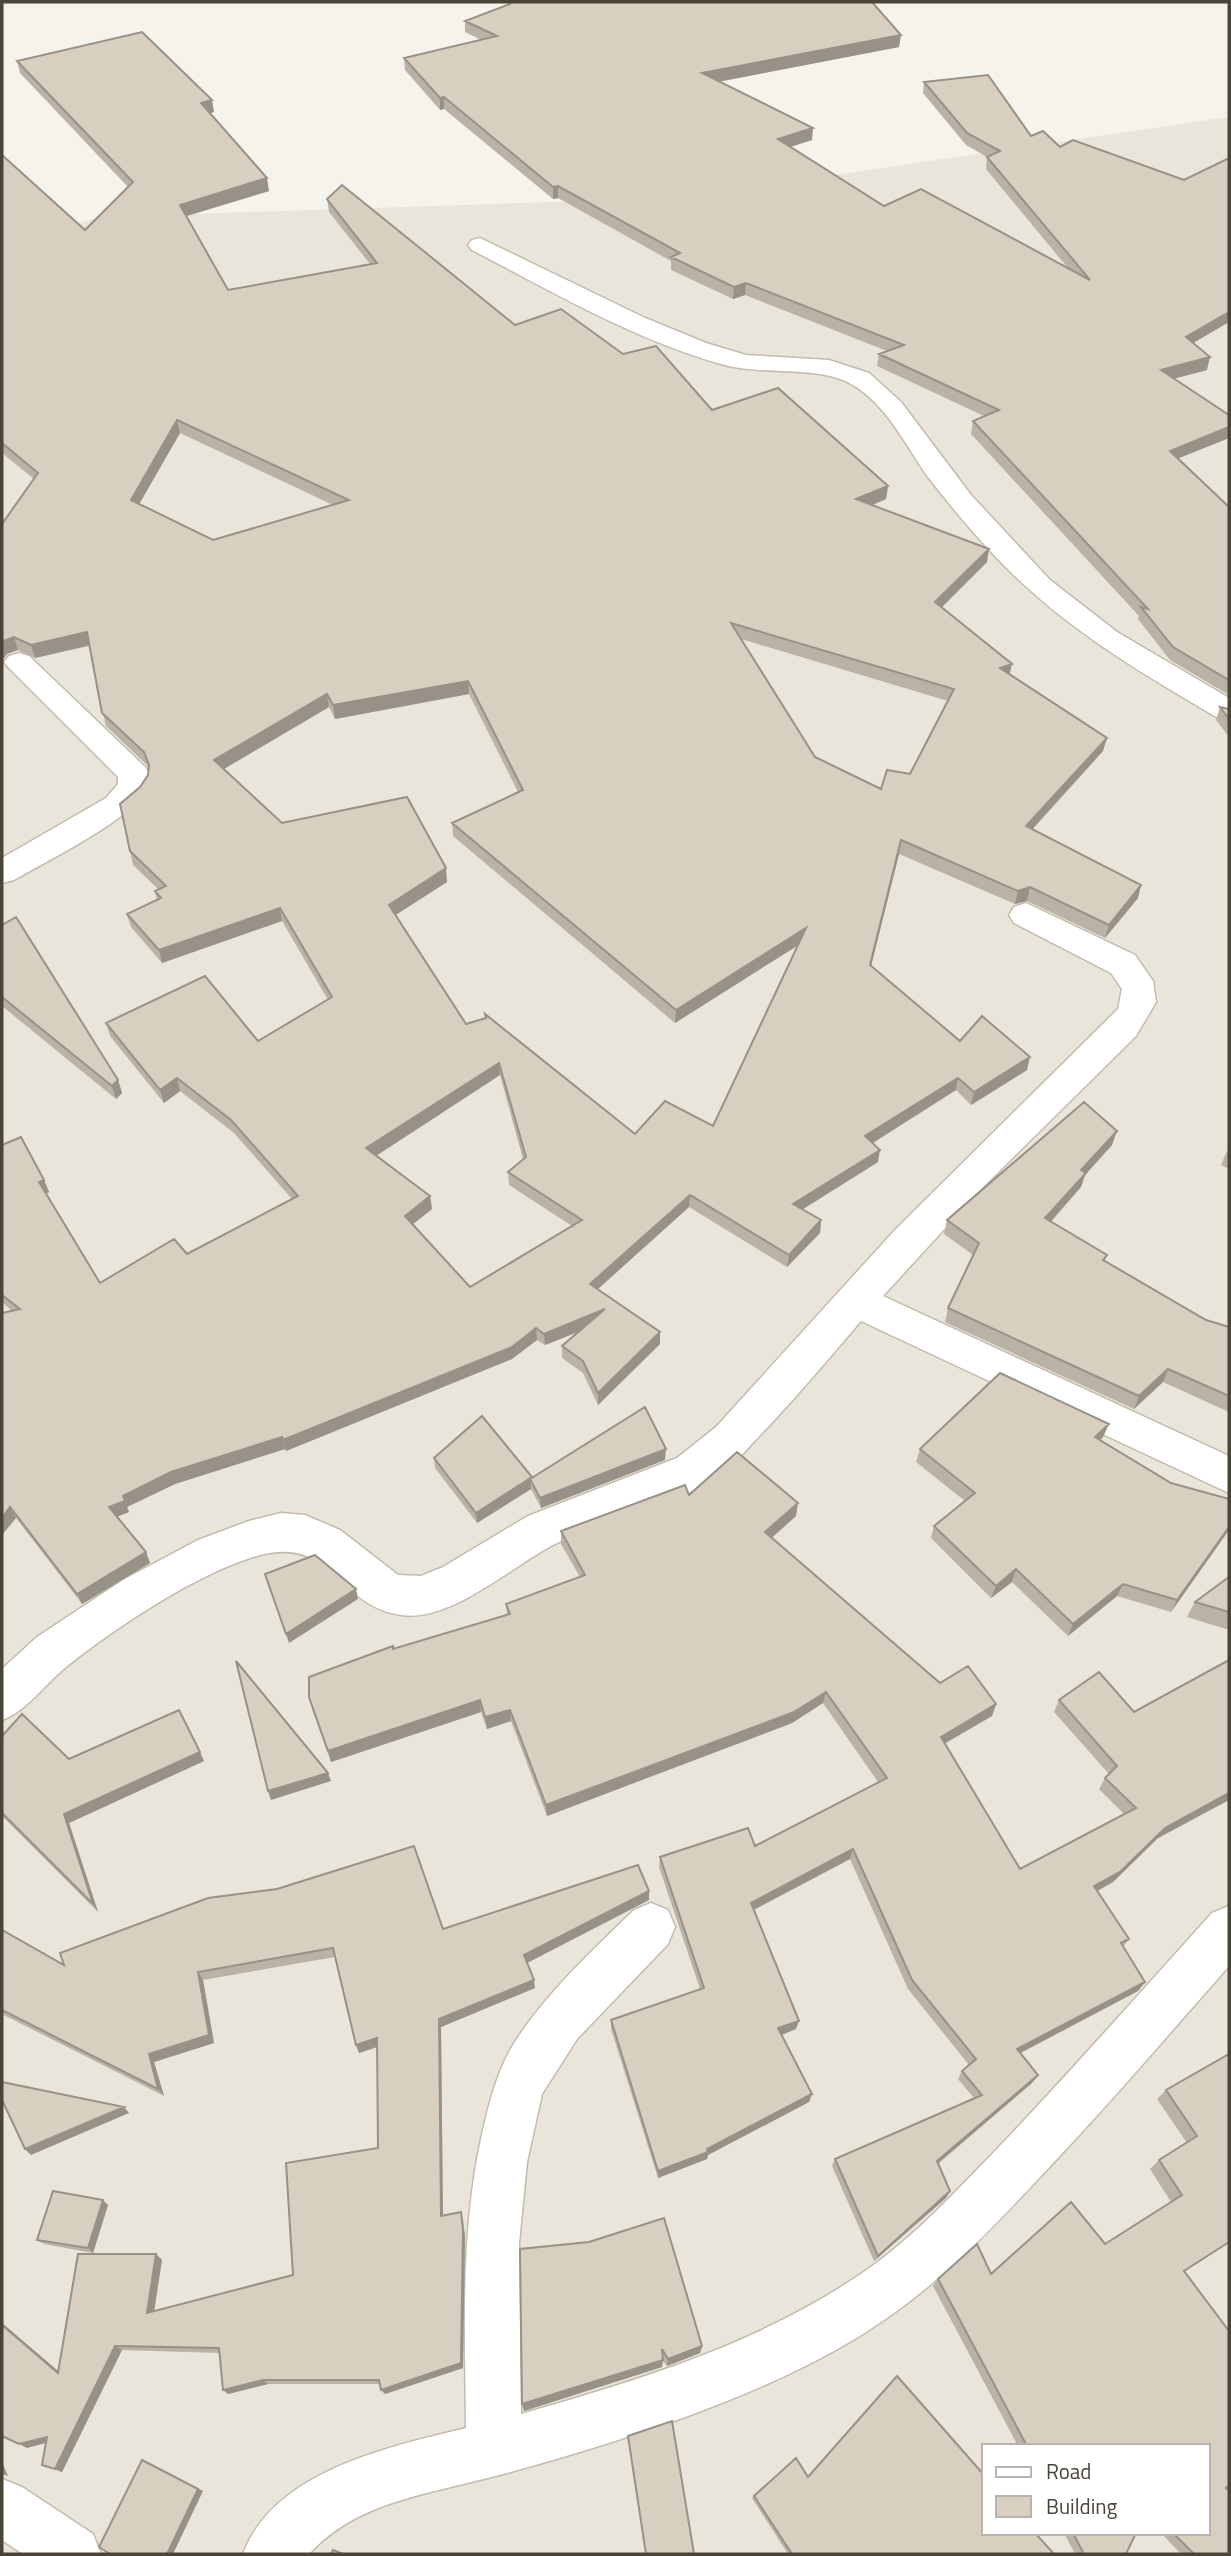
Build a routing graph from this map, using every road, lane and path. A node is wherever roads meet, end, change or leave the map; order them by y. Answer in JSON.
{"nodes":[{"id":1,"x":480,"y":245,"type":"dead end"},
{"id":2,"x":19,"y":662,"type":"dead end"},
{"id":3,"x":1229,"y":711,"type":"edge"},
{"id":4,"x":7,"y":863,"type":"edge"},
{"id":5,"x":1026,"y":915,"type":"dead end"},
{"id":6,"x":856,"y":1301,"type":"junction"},
{"id":7,"x":1229,"y":1475,"type":"edge"},
{"id":8,"x":2,"y":1699,"type":"edge"},
{"id":9,"x":651,"y":1927,"type":"dead end"},
{"id":10,"x":1229,"y":1930,"type":"edge"},
{"id":11,"x":494,"y":2449,"type":"junction"},
{"id":12,"x":2,"y":2507,"type":"edge"},
{"id":13,"x":73,"y":2554,"type":"edge"},
{"id":14,"x":271,"y":2554,"type":"edge"}],
"edges":[{"from":1,"to":3,"type":"street"},
{"from":2,"to":4,"type":"street"},
{"from":5,"to":6,"type":"street"},
{"from":6,"to":7,"type":"street"},
{"from":6,"to":8,"type":"street"},
{"from":9,"to":11,"type":"street"},
{"from":10,"to":11,"type":"street"},
{"from":11,"to":14,"type":"street"},
{"from":12,"to":13,"type":"street"}]}
